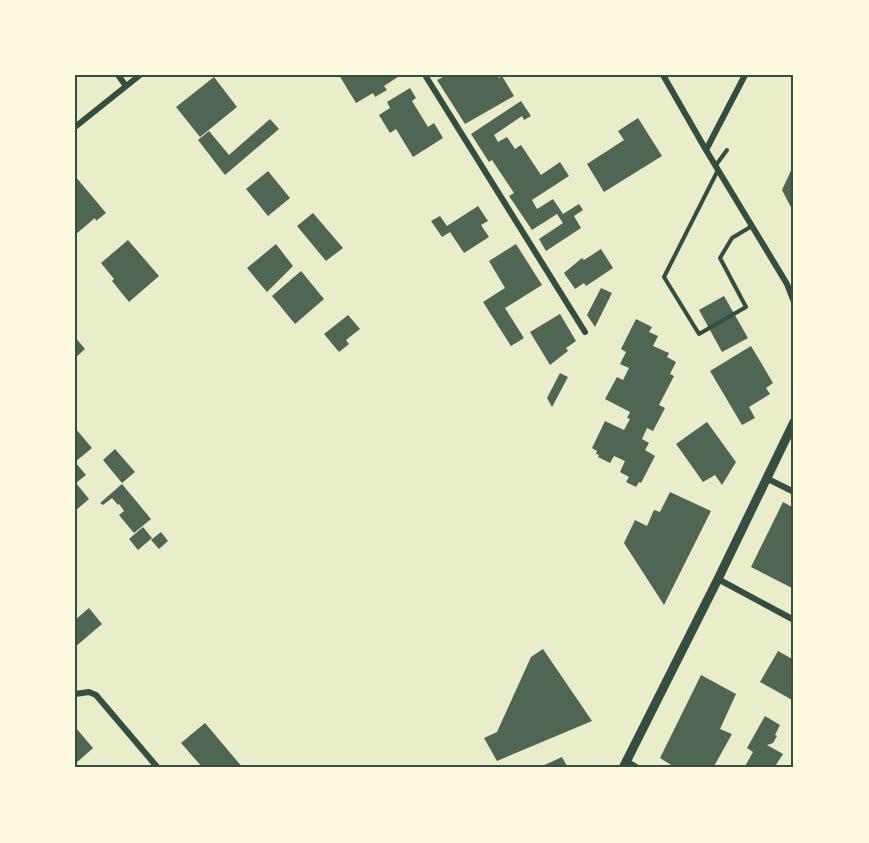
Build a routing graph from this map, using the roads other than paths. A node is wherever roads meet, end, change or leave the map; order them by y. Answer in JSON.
{"nodes":[{"id":1,"x":118,"y":75,"type":"edge"},
{"id":2,"x":140,"y":75,"type":"edge"},
{"id":3,"x":425,"y":75,"type":"edge"},
{"id":4,"x":663,"y":75,"type":"edge"},
{"id":5,"x":745,"y":75,"type":"edge"},
{"id":6,"x":126,"y":86,"type":"junction"},
{"id":7,"x":75,"y":127,"type":"edge"},
{"id":8,"x":706,"y":150,"type":"junction"},
{"id":9,"x":727,"y":150,"type":"dead end"},
{"id":10,"x":717,"y":167,"type":"junction"},
{"id":11,"x":753,"y":226,"type":"junction"},
{"id":12,"x":787,"y":284,"type":"junction"},
{"id":13,"x":794,"y":288,"type":"edge"},
{"id":14,"x":794,"y":302,"type":"edge"},
{"id":15,"x":585,"y":332,"type":"dead end"},
{"id":16,"x":794,"y":422,"type":"edge"},
{"id":17,"x":768,"y":479,"type":"junction"},
{"id":18,"x":794,"y":492,"type":"edge"},
{"id":19,"x":718,"y":579,"type":"junction"},
{"id":20,"x":794,"y":620,"type":"edge"},
{"id":21,"x":75,"y":694,"type":"edge"},
{"id":22,"x":625,"y":764,"type":"edge"},
{"id":23,"x":159,"y":768,"type":"edge"},
{"id":24,"x":638,"y":768,"type":"edge"}],
"edges":[{"from":1,"to":6,"type":"street"},
{"from":2,"to":6,"type":"street"},
{"from":3,"to":15,"type":"street"},
{"from":4,"to":8,"type":"street"},
{"from":5,"to":8,"type":"street"},
{"from":6,"to":7,"type":"street"},
{"from":8,"to":10,"type":"street"},
{"from":9,"to":10,"type":"lane"},
{"from":10,"to":11,"type":"street"},
{"from":10,"to":11,"type":"lane"},
{"from":11,"to":12,"type":"street"},
{"from":12,"to":13,"type":"street"},
{"from":12,"to":14,"type":"street"},
{"from":16,"to":17,"type":"street"},
{"from":17,"to":18,"type":"street"},
{"from":17,"to":19,"type":"street"},
{"from":19,"to":20,"type":"street"},
{"from":19,"to":22,"type":"street"},
{"from":21,"to":23,"type":"street"},
{"from":22,"to":24,"type":"street"}]}
